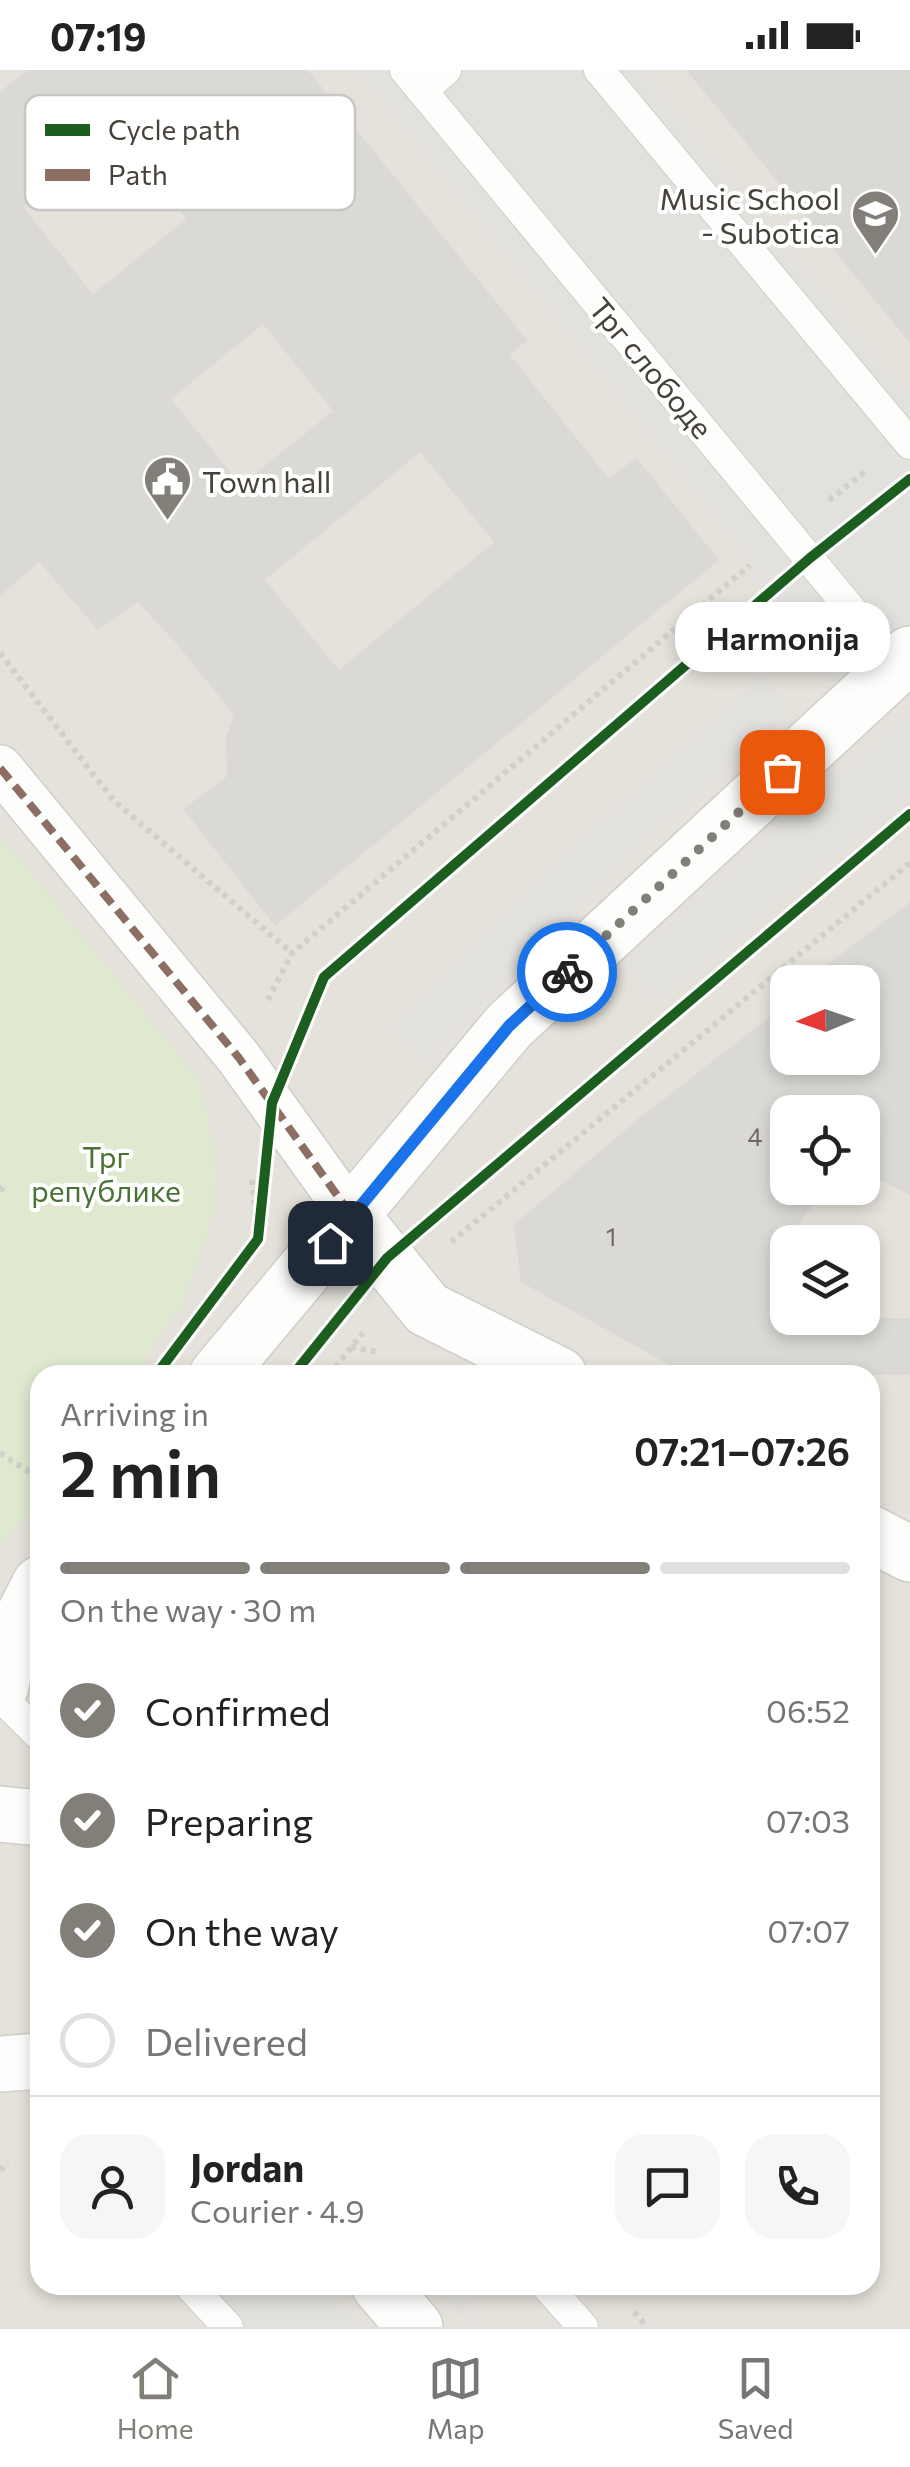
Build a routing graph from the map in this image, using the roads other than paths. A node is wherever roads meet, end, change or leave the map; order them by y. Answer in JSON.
{"nodes":[{"id":1,"x":446,"y":70,"type":"edge"},
{"id":2,"x":599,"y":70,"type":"edge"},
{"id":3,"x":413,"y":80,"type":"edge"},
{"id":4,"x":908,"y":442,"type":"edge"},
{"id":5,"x":904,"y":660,"type":"edge"},
{"id":6,"x":0,"y":768,"type":"edge"},
{"id":7,"x":352,"y":1216,"type":"junction"},
{"id":8,"x":225,"y":1365,"type":"edge"},
{"id":9,"x":539,"y":1365,"type":"edge"},
{"id":10,"x":880,"y":1538,"type":"edge"},
{"id":11,"x":910,"y":1554,"type":"edge"},
{"id":12,"x":30,"y":1603,"type":"edge"},
{"id":13,"x":0,"y":1692,"type":"edge"},
{"id":14,"x":30,"y":1725,"type":"edge"},
{"id":15,"x":0,"y":1814,"type":"edge"},
{"id":16,"x":30,"y":1817,"type":"edge"},
{"id":17,"x":30,"y":2062,"type":"edge"},
{"id":18,"x":0,"y":2064,"type":"edge"},
{"id":19,"x":198,"y":2295,"type":"edge"},
{"id":20,"x":387,"y":2295,"type":"edge"},
{"id":21,"x":555,"y":2295,"type":"edge"},
{"id":22,"x":228,"y":2327,"type":"edge"},
{"id":23,"x":415,"y":2327,"type":"edge"},
{"id":24,"x":583,"y":2327,"type":"edge"}],
"edges":[{"from":1,"to":3,"type":"lane"},
{"from":2,"to":4,"type":"lane"},
{"from":3,"to":5,"type":"lane","name":"Трг слободе"},
{"from":5,"to":7,"type":"street"},
{"from":6,"to":7,"type":"street"},
{"from":7,"to":8,"type":"street"},
{"from":7,"to":9,"type":"street"},
{"from":10,"to":11,"type":"street"},
{"from":12,"to":13,"type":"street"},
{"from":13,"to":14,"type":"lane"},
{"from":15,"to":16,"type":"street"},
{"from":17,"to":18,"type":"street"},
{"from":19,"to":22,"type":"lane"},
{"from":20,"to":23,"type":"street"},
{"from":21,"to":24,"type":"lane"}]}
